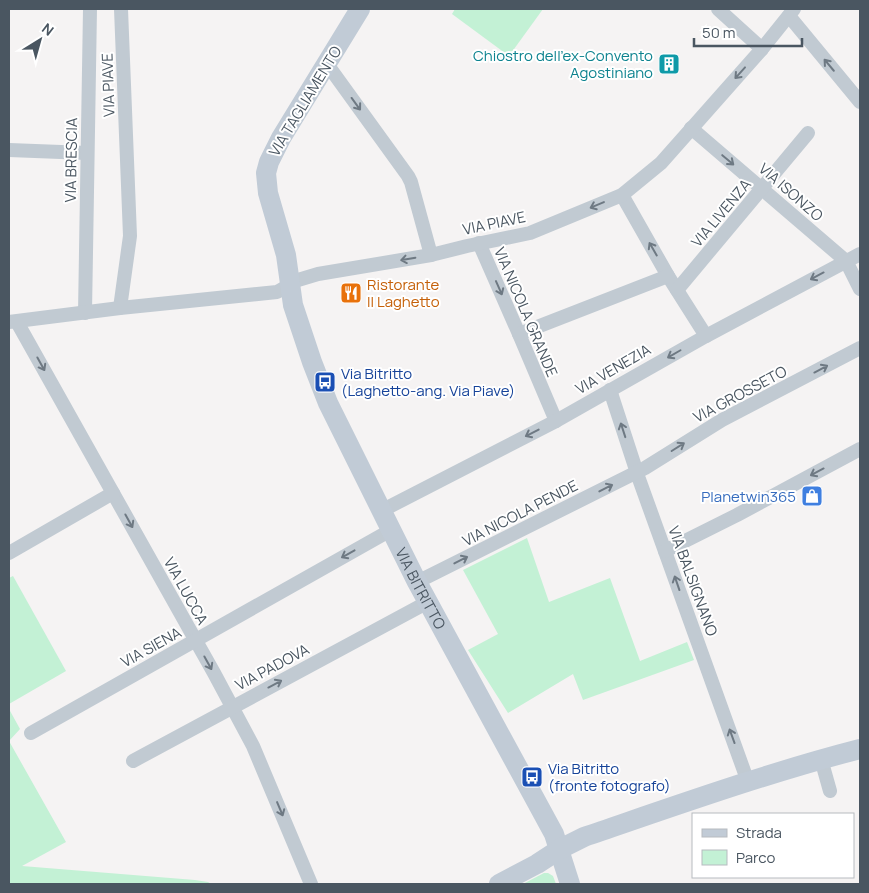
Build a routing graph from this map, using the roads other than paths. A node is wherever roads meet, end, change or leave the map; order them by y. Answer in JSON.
{"nodes":[{"id":1,"x":90,"y":9,"type":"edge"},
{"id":2,"x":121,"y":9,"type":"edge"},
{"id":3,"x":360,"y":9,"type":"edge"},
{"id":4,"x":718,"y":9,"type":"edge"},
{"id":5,"x":792,"y":12,"type":"edge"},
{"id":6,"x":762,"y":49,"type":"junction"},
{"id":7,"x":327,"y":64,"type":"junction"},
{"id":8,"x":860,"y":102,"type":"edge"},
{"id":9,"x":691,"y":128,"type":"junction"},
{"id":10,"x":808,"y":133,"type":"dead end"},
{"id":11,"x":9,"y":150,"type":"edge"},
{"id":12,"x":87,"y":153,"type":"junction"},
{"id":13,"x":762,"y":189,"type":"junction"},
{"id":14,"x":622,"y":195,"type":"junction"},
{"id":15,"x":479,"y":243,"type":"junction"},
{"id":16,"x":860,"y":254,"type":"edge"},
{"id":17,"x":431,"y":255,"type":"junction"},
{"id":18,"x":846,"y":261,"type":"junction"},
{"id":19,"x":668,"y":276,"type":"junction"},
{"id":20,"x":290,"y":284,"type":"junction"},
{"id":21,"x":860,"y":289,"type":"edge"},
{"id":22,"x":677,"y":290,"type":"junction"},
{"id":23,"x":120,"y":308,"type":"junction"},
{"id":24,"x":85,"y":313,"type":"junction"},
{"id":25,"x":13,"y":322,"type":"edge"},
{"id":26,"x":519,"y":334,"type":"junction"},
{"id":27,"x":706,"y":336,"type":"junction"},
{"id":28,"x":860,"y":348,"type":"edge"},
{"id":29,"x":610,"y":390,"type":"junction"},
{"id":30,"x":556,"y":421,"type":"junction"},
{"id":31,"x":860,"y":449,"type":"edge"},
{"id":32,"x":637,"y":472,"type":"junction"},
{"id":33,"x":113,"y":493,"type":"junction"},
{"id":34,"x":381,"y":510,"type":"junction"},
{"id":35,"x":391,"y":530,"type":"junction"},
{"id":36,"x":665,"y":551,"type":"junction"},
{"id":37,"x":9,"y":553,"type":"edge"},
{"id":38,"x":417,"y":582,"type":"junction"},
{"id":39,"x":428,"y":602,"type":"junction"},
{"id":40,"x":195,"y":640,"type":"junction"},
{"id":41,"x":232,"y":708,"type":"junction"},
{"id":42,"x":31,"y":733,"type":"dead end"},
{"id":43,"x":860,"y":748,"type":"edge"},
{"id":44,"x":822,"y":759,"type":"junction"},
{"id":45,"x":132,"y":761,"type":"dead end"},
{"id":46,"x":748,"y":782,"type":"junction"},
{"id":47,"x":830,"y":790,"type":"dead end"},
{"id":48,"x":560,"y":849,"type":"junction"},
{"id":49,"x":311,"y":884,"type":"edge"},
{"id":50,"x":499,"y":884,"type":"edge"},
{"id":51,"x":570,"y":884,"type":"edge"}],
"edges":[{"from":1,"to":12,"type":"street","name":"VIA BRESCIA"},
{"from":2,"to":23,"type":"street","name":"VIA PIAVE"},
{"from":3,"to":7,"type":"street","name":"VIA TAGLIAMENTO"},
{"from":4,"to":6,"type":"street"},
{"from":5,"to":6,"type":"street","name":"VIA PIAVE"},
{"from":8,"to":5,"type":"street","one_way":true},
{"from":6,"to":9,"type":"street","name":"VIA PIAVE","one_way":true},
{"from":7,"to":17,"type":"street","one_way":true},
{"from":7,"to":20,"type":"street","name":"VIA TAGLIAMENTO"},
{"from":9,"to":13,"type":"street","name":"VIA ISONZO","one_way":true},
{"from":9,"to":14,"type":"street","name":"VIA PIAVE"},
{"from":10,"to":13,"type":"street","name":"VIA LIVENZA"},
{"from":11,"to":12,"type":"street"},
{"from":12,"to":24,"type":"street","name":"VIA BRESCIA"},
{"from":13,"to":18,"type":"street","name":"VIA ISONZO"},
{"from":13,"to":22,"type":"street","name":"VIA LIVENZA"},
{"from":14,"to":15,"type":"street","name":"VIA PIAVE","one_way":true},
{"from":19,"to":14,"type":"street","one_way":true},
{"from":15,"to":17,"type":"street","name":"VIA PIAVE"},
{"from":15,"to":26,"type":"street","name":"VIA NICOLA GRANDE","one_way":true},
{"from":16,"to":18,"type":"street","name":"VIA VENEZIA"},
{"from":17,"to":20,"type":"street","name":"VIA PIAVE","one_way":true},
{"from":18,"to":21,"type":"street","name":"VIA ISONZO"},
{"from":18,"to":27,"type":"street","name":"VIA VENEZIA","one_way":true},
{"from":19,"to":22,"type":"street"},
{"from":19,"to":26,"type":"street"},
{"from":20,"to":23,"type":"street","name":"VIA PIAVE"},
{"from":20,"to":34,"type":"street","name":"VIA BITRITTO"},
{"from":22,"to":27,"type":"street"},
{"from":23,"to":24,"type":"street","name":"VIA PIAVE"},
{"from":24,"to":25,"type":"street","name":"VIA PIAVE"},
{"from":25,"to":33,"type":"street","name":"VIA LUCCA","one_way":true},
{"from":26,"to":30,"type":"street","name":"VIA NICOLA GRANDE"},
{"from":27,"to":29,"type":"street","name":"VIA VENEZIA","one_way":true},
{"from":32,"to":28,"type":"street","name":"VIA GROSSETO","one_way":true},
{"from":29,"to":30,"type":"street","name":"VIA VENEZIA"},
{"from":32,"to":29,"type":"street","name":"VIA BALSIGNANO","one_way":true},
{"from":30,"to":34,"type":"street","name":"VIA VENEZIA","one_way":true},
{"from":31,"to":36,"type":"street","one_way":true},
{"from":32,"to":36,"type":"street","name":"VIA BALSIGNANO"},
{"from":38,"to":32,"type":"street","name":"VIA NICOLA PENDE","one_way":true},
{"from":33,"to":37,"type":"street"},
{"from":33,"to":40,"type":"street","name":"VIA LUCCA","one_way":true},
{"from":34,"to":35,"type":"street","name":"VIA BITRITTO"},
{"from":35,"to":38,"type":"street","name":"VIA BITRITTO"},
{"from":35,"to":40,"type":"street","name":"VIA SIENA","one_way":true},
{"from":46,"to":36,"type":"street","name":"VIA BALSIGNANO","one_way":true},
{"from":38,"to":39,"type":"street","name":"VIA BITRITTO"},
{"from":41,"to":39,"type":"street","name":"VIA PADOVA","one_way":true},
{"from":39,"to":48,"type":"street","name":"VIA BITRITTO"},
{"from":40,"to":41,"type":"street","name":"VIA LUCCA","one_way":true},
{"from":40,"to":42,"type":"street","name":"VIA SIENA"},
{"from":41,"to":45,"type":"street","name":"VIA PADOVA"},
{"from":41,"to":49,"type":"street","name":"VIA LUCCA","one_way":true},
{"from":43,"to":44,"type":"street"},
{"from":44,"to":46,"type":"street"},
{"from":44,"to":47,"type":"street"},
{"from":46,"to":48,"type":"street"},
{"from":48,"to":50,"type":"street"},
{"from":48,"to":51,"type":"street","name":"VIA BITRITTO"}]}
